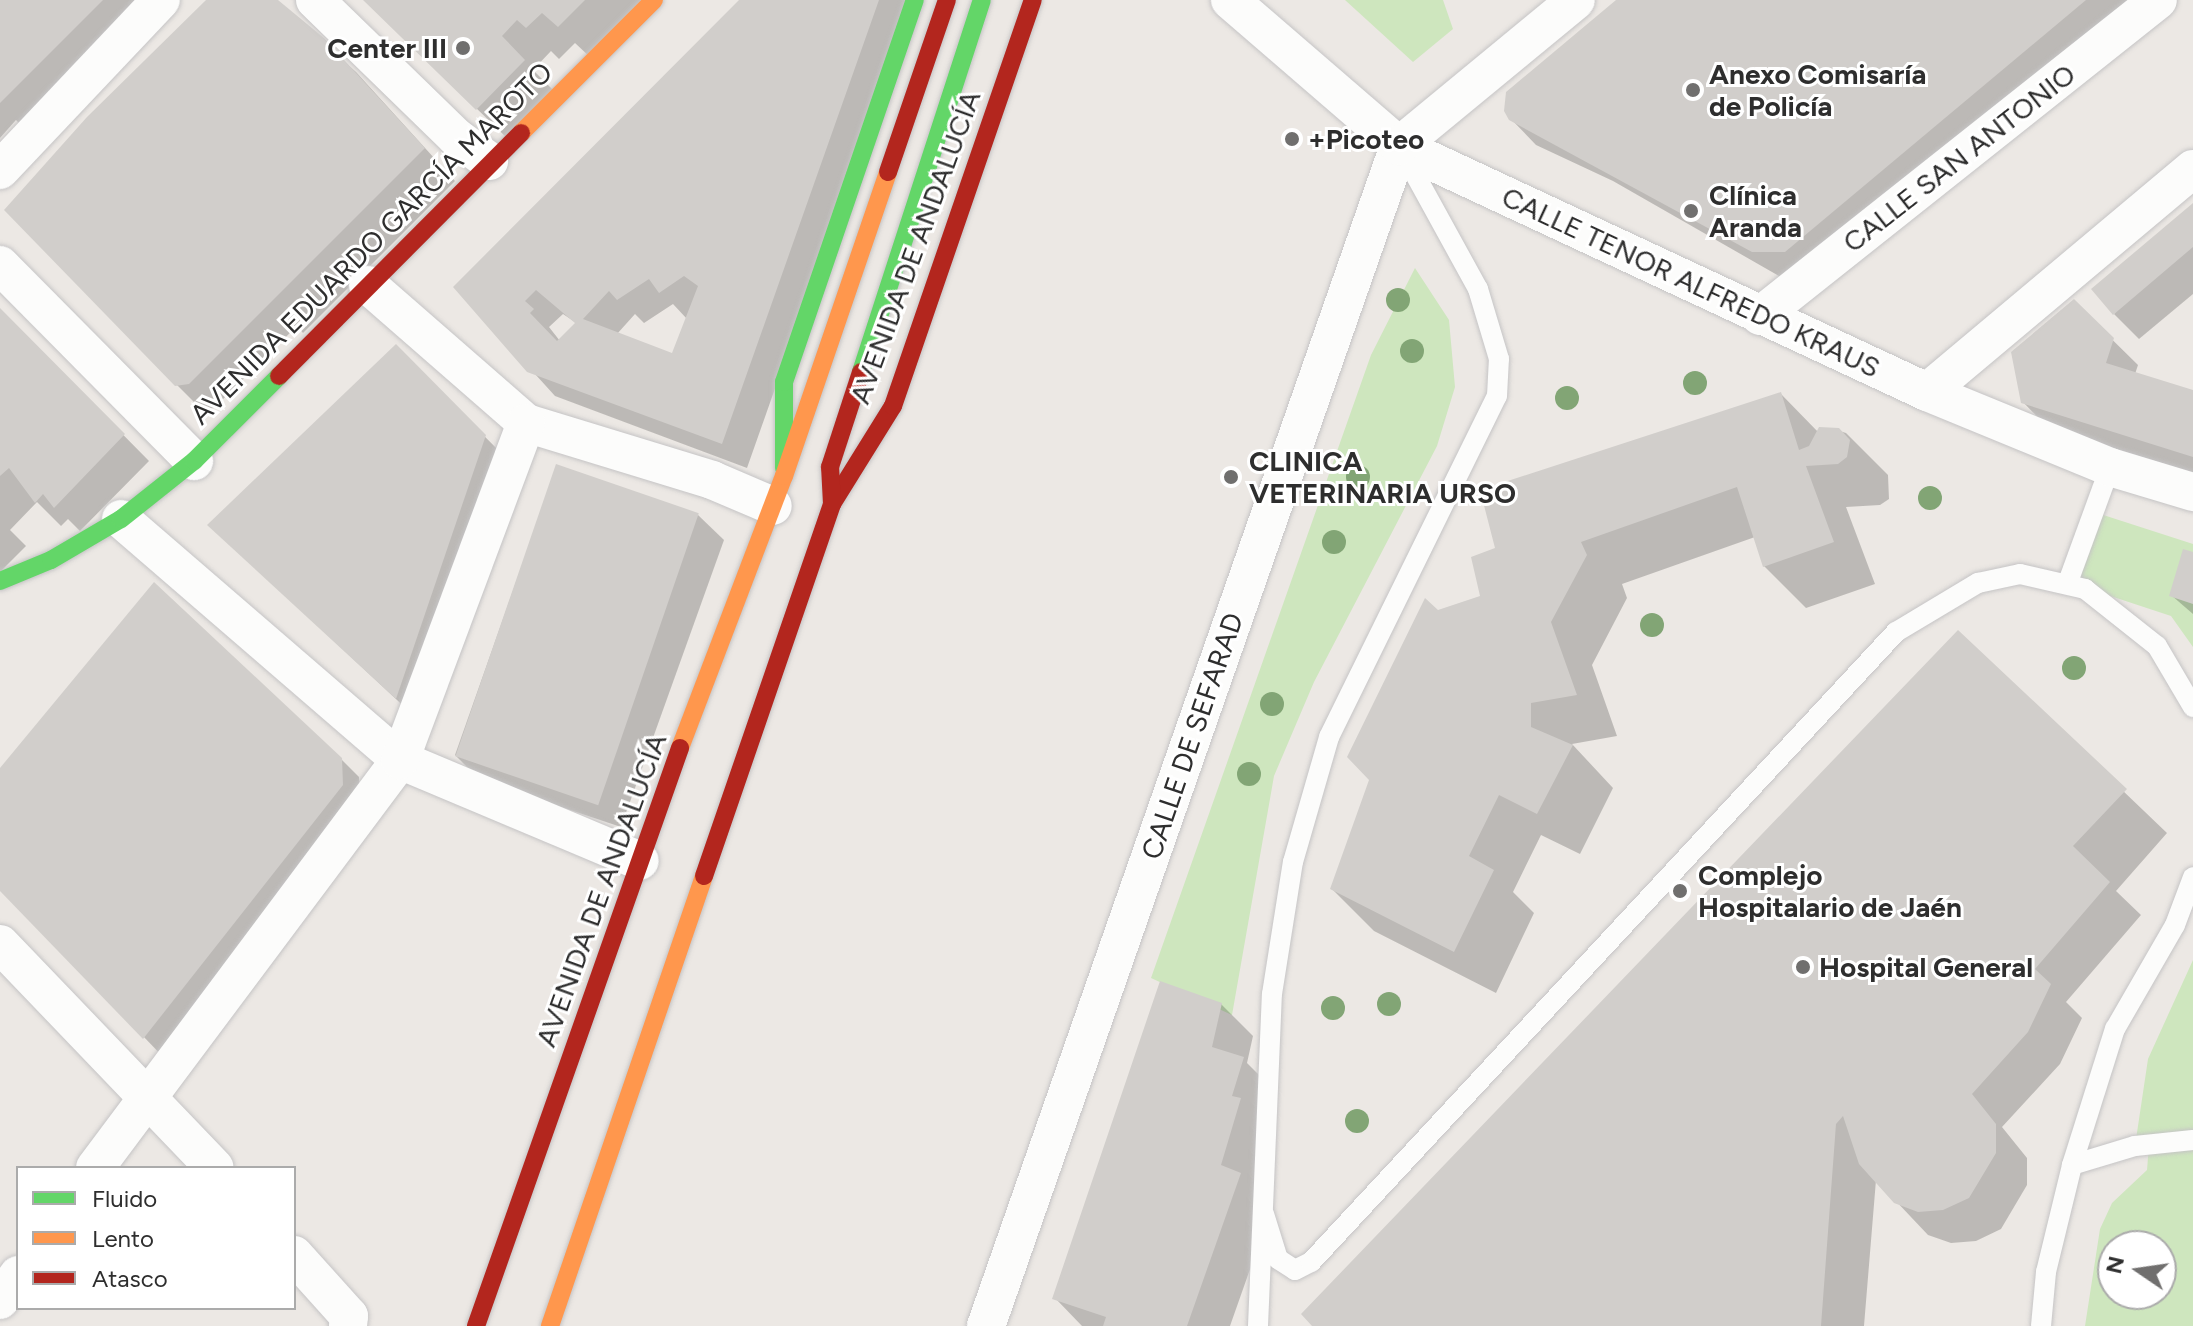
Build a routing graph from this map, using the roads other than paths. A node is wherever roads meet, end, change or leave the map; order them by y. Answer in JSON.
{"nodes":[{"id":1,"x":161,"y":0,"type":"edge"},
{"id":2,"x":315,"y":0,"type":"edge"},
{"id":3,"x":654,"y":0,"type":"edge"},
{"id":4,"x":915,"y":0,"type":"edge"},
{"id":5,"x":947,"y":0,"type":"edge"},
{"id":6,"x":982,"y":0,"type":"edge"},
{"id":7,"x":1033,"y":0,"type":"edge"},
{"id":8,"x":1230,"y":0,"type":"edge"},
{"id":9,"x":1576,"y":0,"type":"edge"},
{"id":10,"x":2158,"y":0,"type":"edge"},
{"id":11,"x":1399,"y":146,"type":"junction"},
{"id":12,"x":489,"y":161,"type":"junction"},
{"id":13,"x":2193,"y":169,"type":"edge"},
{"id":14,"x":0,"y":170,"type":"edge"},
{"id":15,"x":0,"y":265,"type":"edge"},
{"id":16,"x":368,"y":285,"type":"junction"},
{"id":17,"x":1760,"y":316,"type":"junction"},
{"id":18,"x":1927,"y":392,"type":"junction"},
{"id":19,"x":526,"y":423,"type":"junction"},
{"id":20,"x":194,"y":461,"type":"junction"},
{"id":21,"x":2110,"y":467,"type":"junction"},
{"id":22,"x":778,"y":491,"type":"junction"},
{"id":23,"x":2193,"y":492,"type":"edge"},
{"id":24,"x":832,"y":504,"type":"junction"},
{"id":25,"x":121,"y":519,"type":"junction"},
{"id":26,"x":0,"y":581,"type":"edge"},
{"id":27,"x":2068,"y":582,"type":"junction"},
{"id":28,"x":2193,"y":707,"type":"edge"},
{"id":29,"x":400,"y":760,"type":"junction"},
{"id":30,"x":640,"y":861,"type":"junction"},
{"id":31,"x":2193,"y":877,"type":"edge"},
{"id":32,"x":0,"y":944,"type":"edge"},
{"id":33,"x":148,"y":1094,"type":"junction"},
{"id":34,"x":2193,"y":1140,"type":"edge"},
{"id":35,"x":2072,"y":1165,"type":"junction"},
{"id":36,"x":96,"y":1166,"type":"edge"},
{"id":37,"x":213,"y":1166,"type":"edge"},
{"id":38,"x":1264,"y":1214,"type":"junction"},
{"id":39,"x":296,"y":1257,"type":"edge"},
{"id":40,"x":16,"y":1278,"type":"edge"},
{"id":41,"x":0,"y":1300,"type":"edge"},
{"id":42,"x":349,"y":1321,"type":"edge"},
{"id":43,"x":476,"y":1326,"type":"edge"},
{"id":44,"x":550,"y":1326,"type":"edge"},
{"id":45,"x":986,"y":1326,"type":"edge"},
{"id":46,"x":1258,"y":1326,"type":"edge"},
{"id":47,"x":2041,"y":1326,"type":"edge"}],
"edges":[{"from":1,"to":14,"type":"street"},
{"from":2,"to":12,"type":"street"},
{"from":3,"to":12,"type":"main road","name":"AVENIDA EDUARDO GARCÍA MAROTO"},
{"from":4,"to":22,"type":"main road","name":"AVENIDA DE ANDALUCÍA"},
{"from":5,"to":22,"type":"main road","name":"AVENIDA DE ANDALUCÍA"},
{"from":6,"to":24,"type":"main road","name":"AVENIDA DE ANDALUCÍA"},
{"from":7,"to":24,"type":"main road","name":"AVENIDA DE ANDALUCÍA"},
{"from":8,"to":11,"type":"street","name":"CALLE TENOR ALFREDO KRAUS"},
{"from":9,"to":11,"type":"street"},
{"from":10,"to":17,"type":"street","name":"CALLE SAN ANTONIO"},
{"from":11,"to":17,"type":"street","name":"CALLE TENOR ALFREDO KRAUS"},
{"from":11,"to":38,"type":"lane"},
{"from":11,"to":45,"type":"street","name":"CALLE DE SEFARAD"},
{"from":12,"to":16,"type":"main road","name":"AVENIDA EDUARDO GARCÍA MAROTO"},
{"from":13,"to":18,"type":"street"},
{"from":15,"to":20,"type":"street"},
{"from":16,"to":19,"type":"street"},
{"from":16,"to":20,"type":"main road","name":"AVENIDA EDUARDO GARCÍA MAROTO"},
{"from":17,"to":18,"type":"street","name":"CALLE TENOR ALFREDO KRAUS"},
{"from":18,"to":21,"type":"street","name":"CALLE TENOR ALFREDO KRAUS"},
{"from":19,"to":22,"type":"street"},
{"from":19,"to":29,"type":"street"},
{"from":20,"to":25,"type":"main road","name":"AVENIDA EDUARDO GARCÍA MAROTO"},
{"from":21,"to":23,"type":"street","name":"CALLE TENOR ALFREDO KRAUS"},
{"from":21,"to":27,"type":"lane"},
{"from":22,"to":30,"type":"main road","name":"AVENIDA DE ANDALUCÍA"},
{"from":24,"to":44,"type":"main road","name":"AVENIDA DE ANDALUCÍA"},
{"from":25,"to":26,"type":"main road","name":"AVENIDA EDUARDO GARCÍA MAROTO"},
{"from":25,"to":29,"type":"street"},
{"from":27,"to":28,"type":"lane"},
{"from":27,"to":38,"type":"lane"},
{"from":29,"to":30,"type":"street"},
{"from":29,"to":33,"type":"street"},
{"from":30,"to":43,"type":"main road","name":"AVENIDA DE ANDALUCÍA"},
{"from":31,"to":35,"type":"lane"},
{"from":32,"to":33,"type":"street"},
{"from":33,"to":36,"type":"street"},
{"from":33,"to":37,"type":"street"},
{"from":34,"to":35,"type":"lane"},
{"from":35,"to":47,"type":"lane"},
{"from":38,"to":46,"type":"lane"},
{"from":39,"to":42,"type":"street"},
{"from":40,"to":41,"type":"street"}]}
